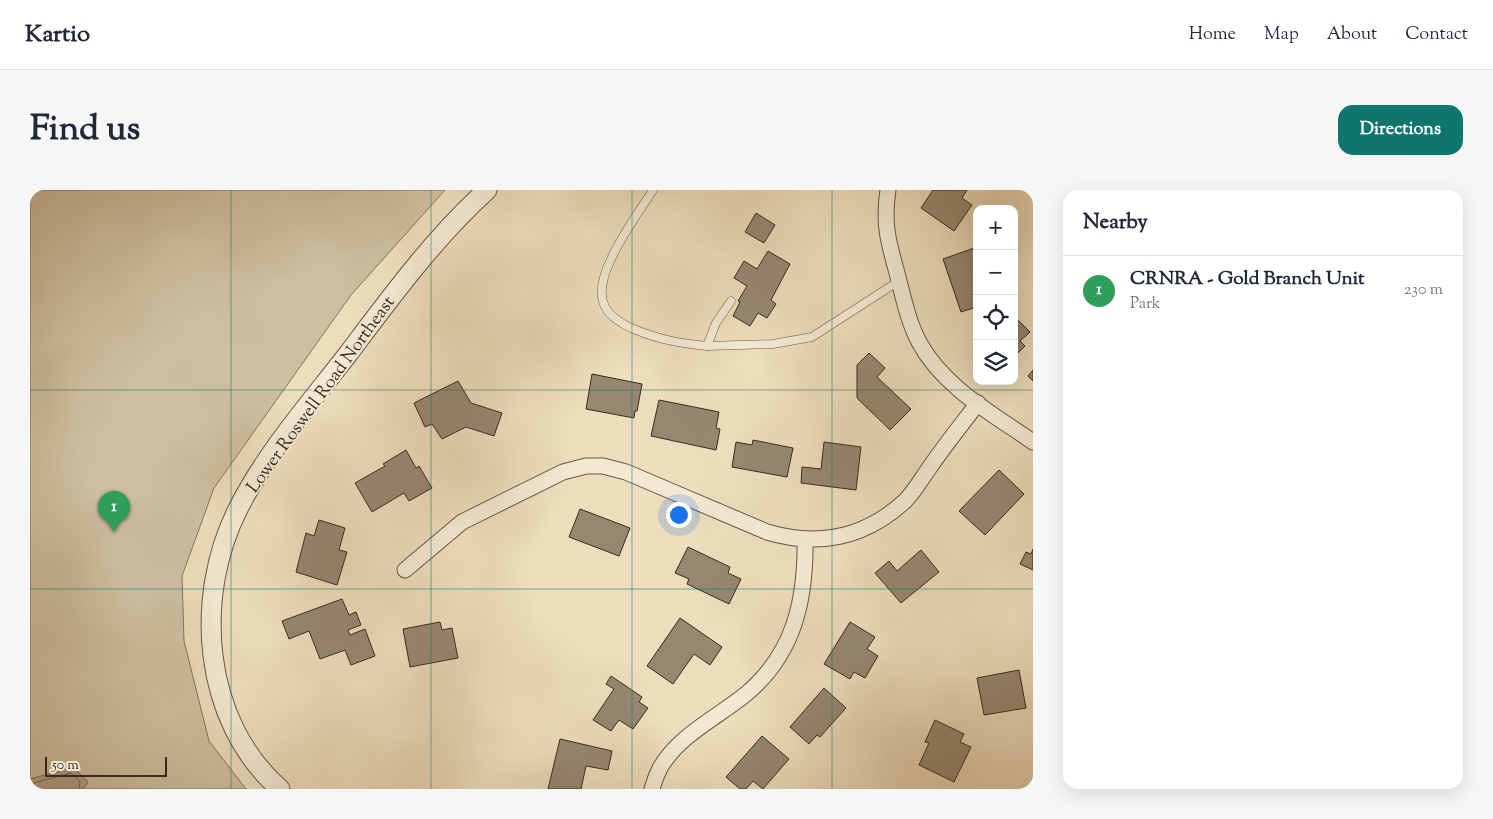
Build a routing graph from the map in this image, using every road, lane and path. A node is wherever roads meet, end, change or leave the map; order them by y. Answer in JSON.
{"nodes":[{"id":1,"x":487,"y":190,"type":"edge"},
{"id":2,"x":653,"y":190,"type":"edge"},
{"id":3,"x":888,"y":190,"type":"edge"},
{"id":4,"x":899,"y":282,"type":"junction"},
{"id":5,"x":731,"y":300,"type":"dead end"},
{"id":6,"x":707,"y":346,"type":"junction"},
{"id":7,"x":978,"y":403,"type":"junction"},
{"id":8,"x":1033,"y":442,"type":"edge"},
{"id":9,"x":805,"y":540,"type":"junction"},
{"id":10,"x":405,"y":570,"type":"dead end"},
{"id":11,"x":280,"y":789,"type":"edge"},
{"id":12,"x":652,"y":789,"type":"edge"}],
"edges":[{"from":1,"to":11,"type":"street","name":"Lower Roswell Road Northeast"},
{"from":2,"to":6,"type":"lane"},
{"from":3,"to":4,"type":"street"},
{"from":4,"to":6,"type":"lane"},
{"from":4,"to":7,"type":"street"},
{"from":5,"to":6,"type":"lane"},
{"from":7,"to":8,"type":"street"},
{"from":7,"to":9,"type":"street"},
{"from":9,"to":10,"type":"street"},
{"from":9,"to":12,"type":"street"}]}
